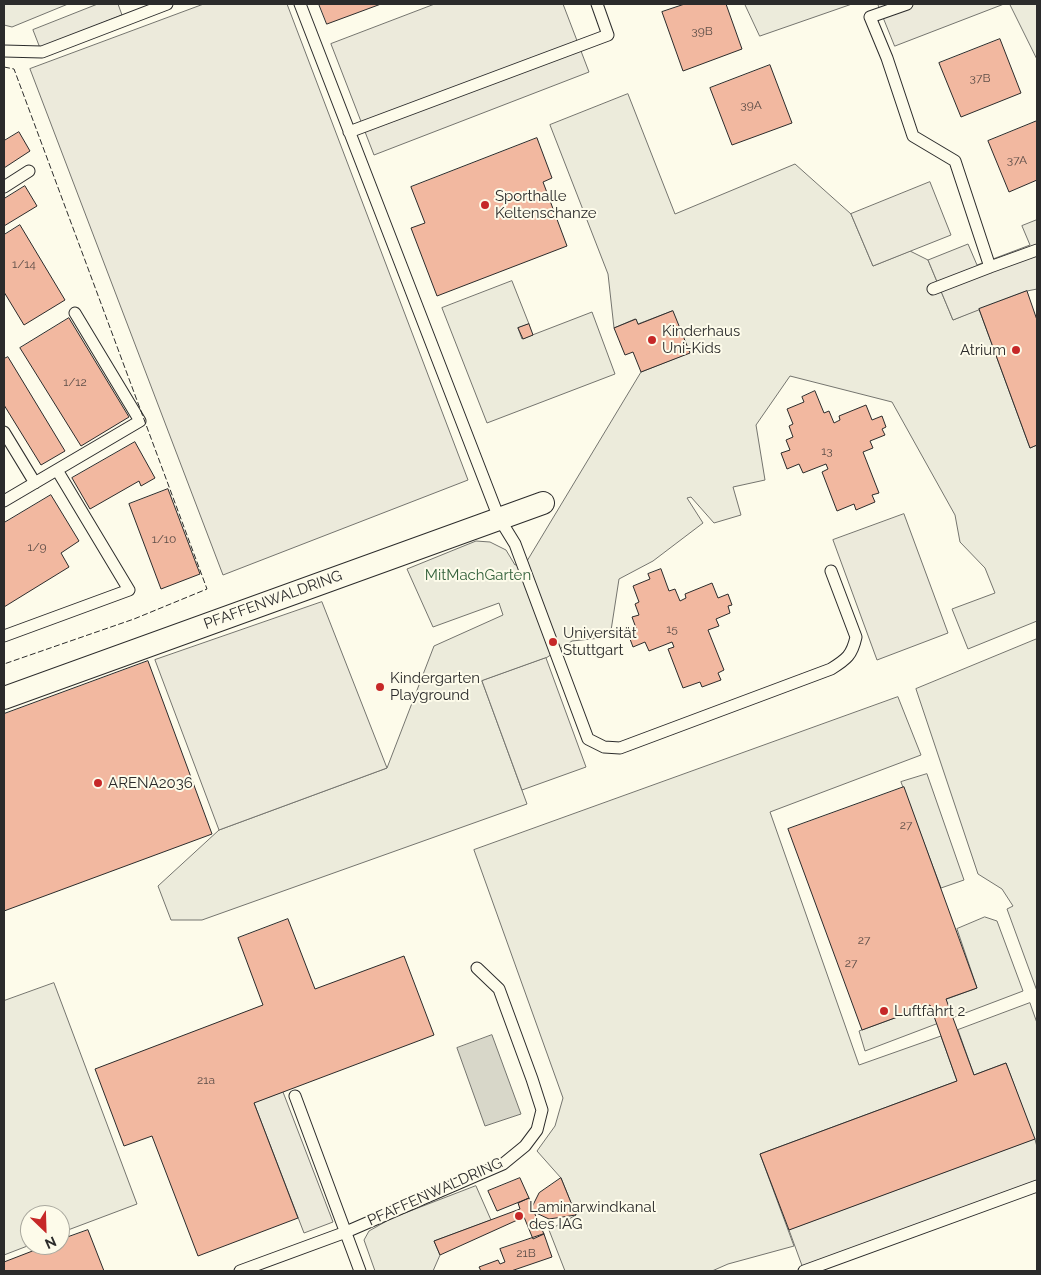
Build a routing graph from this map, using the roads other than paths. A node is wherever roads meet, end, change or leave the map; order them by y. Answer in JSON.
{"nodes":[{"id":1,"x":167,"y":4,"type":"edge"},
{"id":2,"x":300,"y":4,"type":"edge"},
{"id":3,"x":597,"y":4,"type":"edge"},
{"id":4,"x":907,"y":4,"type":"edge"},
{"id":5,"x":4,"y":51,"type":"edge"},
{"id":6,"x":349,"y":132,"type":"junction"},
{"id":7,"x":29,"y":172,"type":"dead end"},
{"id":8,"x":4,"y":187,"type":"edge"},
{"id":9,"x":1037,"y":250,"type":"edge"},
{"id":10,"x":990,"y":267,"type":"junction"},
{"id":11,"x":933,"y":289,"type":"dead end"},
{"id":12,"x":75,"y":313,"type":"dead end"},
{"id":13,"x":4,"y":432,"type":"edge"},
{"id":14,"x":57,"y":470,"type":"junction"},
{"id":15,"x":34,"y":483,"type":"junction"},
{"id":16,"x":4,"y":501,"type":"edge"},
{"id":17,"x":543,"y":503,"type":"dead end"},
{"id":18,"x":498,"y":518,"type":"junction"},
{"id":19,"x":831,"y":570,"type":"dead end"},
{"id":20,"x":4,"y":636,"type":"edge"},
{"id":21,"x":4,"y":698,"type":"edge"},
{"id":22,"x":477,"y":968,"type":"dead end"},
{"id":23,"x":295,"y":1096,"type":"dead end"},
{"id":24,"x":1037,"y":1186,"type":"edge"},
{"id":25,"x":346,"y":1232,"type":"junction"},
{"id":26,"x":240,"y":1271,"type":"edge"},
{"id":27,"x":360,"y":1271,"type":"edge"},
{"id":28,"x":804,"y":1271,"type":"edge"}],
"edges":[{"from":1,"to":5,"type":"lane"},
{"from":2,"to":6,"type":"lane"},
{"from":3,"to":6,"type":"lane"},
{"from":4,"to":10,"type":"lane"},
{"from":6,"to":18,"type":"lane"},
{"from":7,"to":8,"type":"lane"},
{"from":9,"to":10,"type":"lane"},
{"from":10,"to":11,"type":"lane"},
{"from":12,"to":14,"type":"lane"},
{"from":13,"to":15,"type":"lane"},
{"from":14,"to":15,"type":"lane"},
{"from":14,"to":20,"type":"lane"},
{"from":15,"to":16,"type":"lane"},
{"from":17,"to":18,"type":"street","name":"PFAFFENWALDRING"},
{"from":18,"to":19,"type":"lane"},
{"from":18,"to":21,"type":"street","name":"PFAFFENWALDRING"},
{"from":22,"to":25,"type":"lane","name":"PFAFFENWALDRING"},
{"from":23,"to":25,"type":"lane"},
{"from":24,"to":28,"type":"lane"},
{"from":25,"to":26,"type":"lane","name":"PFAFFENWALDRING"},
{"from":25,"to":27,"type":"lane"}]}
